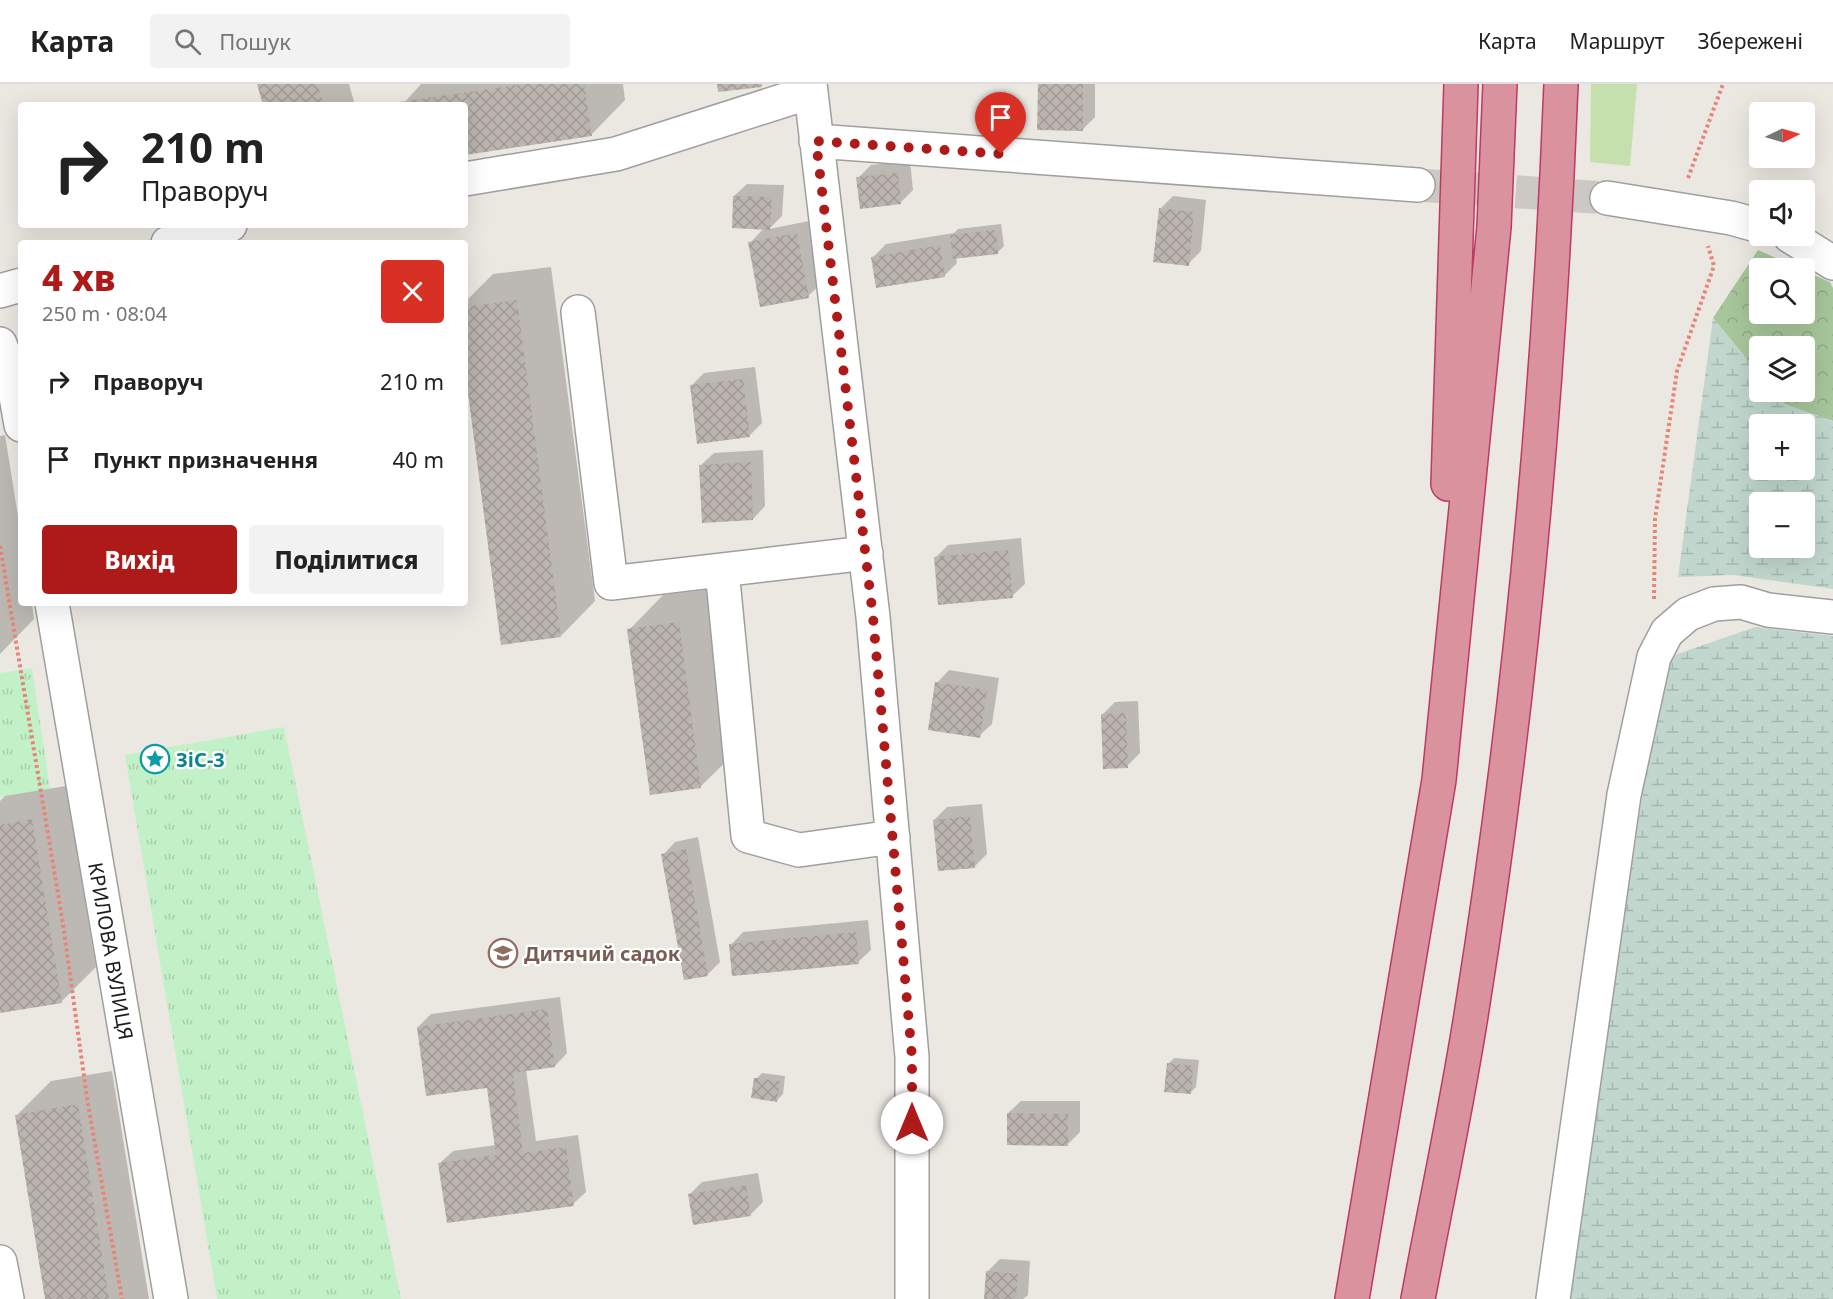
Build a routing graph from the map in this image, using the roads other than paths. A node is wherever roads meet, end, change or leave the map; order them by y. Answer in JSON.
{"nodes":[{"id":1,"x":1461,"y":84,"type":"edge"},
{"id":2,"x":1500,"y":84,"type":"edge"},
{"id":3,"x":1561,"y":84,"type":"edge"},
{"id":4,"x":810,"y":88,"type":"edge"},
{"id":5,"x":816,"y":141,"type":"junction"},
{"id":6,"x":468,"y":179,"type":"edge"},
{"id":7,"x":1418,"y":185,"type":"tunnel mouth"},
{"id":8,"x":1607,"y":198,"type":"tunnel mouth"},
{"id":9,"x":1749,"y":224,"type":"edge"},
{"id":10,"x":220,"y":228,"type":"edge"},
{"id":11,"x":178,"y":240,"type":"edge"},
{"id":12,"x":1806,"y":246,"type":"edge"},
{"id":13,"x":1833,"y":263,"type":"edge"},
{"id":14,"x":18,"y":286,"type":"edge"},
{"id":15,"x":0,"y":291,"type":"edge"},
{"id":16,"x":578,"y":312,"type":"dead end"},
{"id":17,"x":0,"y":344,"type":"edge"},
{"id":18,"x":18,"y":407,"type":"edge"},
{"id":19,"x":866,"y":554,"type":"junction"},
{"id":20,"x":722,"y":570,"type":"junction"},
{"id":21,"x":53,"y":606,"type":"edge"},
{"id":22,"x":1833,"y":617,"type":"edge"},
{"id":23,"x":1439,"y":780,"type":"junction"},
{"id":24,"x":893,"y":837,"type":"junction"},
{"id":25,"x":0,"y":1262,"type":"edge"},
{"id":26,"x":6,"y":1299,"type":"edge"},
{"id":27,"x":171,"y":1299,"type":"edge"},
{"id":28,"x":912,"y":1299,"type":"edge"},
{"id":29,"x":1352,"y":1299,"type":"edge"},
{"id":30,"x":1418,"y":1299,"type":"edge"},
{"id":31,"x":1553,"y":1299,"type":"edge"}],
"edges":[{"from":1,"to":23,"type":"highway"},
{"from":2,"to":23,"type":"highway"},
{"from":3,"to":30,"type":"highway"},
{"from":4,"to":5,"type":"street"},
{"from":4,"to":6,"type":"street"},
{"from":5,"to":7,"type":"street"},
{"from":5,"to":19,"type":"street"},
{"from":8,"to":9,"type":"street"},
{"from":10,"to":11,"type":"street"},
{"from":12,"to":13,"type":"street"},
{"from":14,"to":15,"type":"street"},
{"from":16,"to":20,"type":"street"},
{"from":17,"to":18,"type":"street"},
{"from":19,"to":20,"type":"street"},
{"from":19,"to":24,"type":"street"},
{"from":20,"to":24,"type":"street"},
{"from":21,"to":27,"type":"street","name":"КРИЛОВА ВУЛИЦЯ"},
{"from":22,"to":31,"type":"street"},
{"from":23,"to":29,"type":"highway"},
{"from":24,"to":28,"type":"street"},
{"from":25,"to":26,"type":"street"}]}
